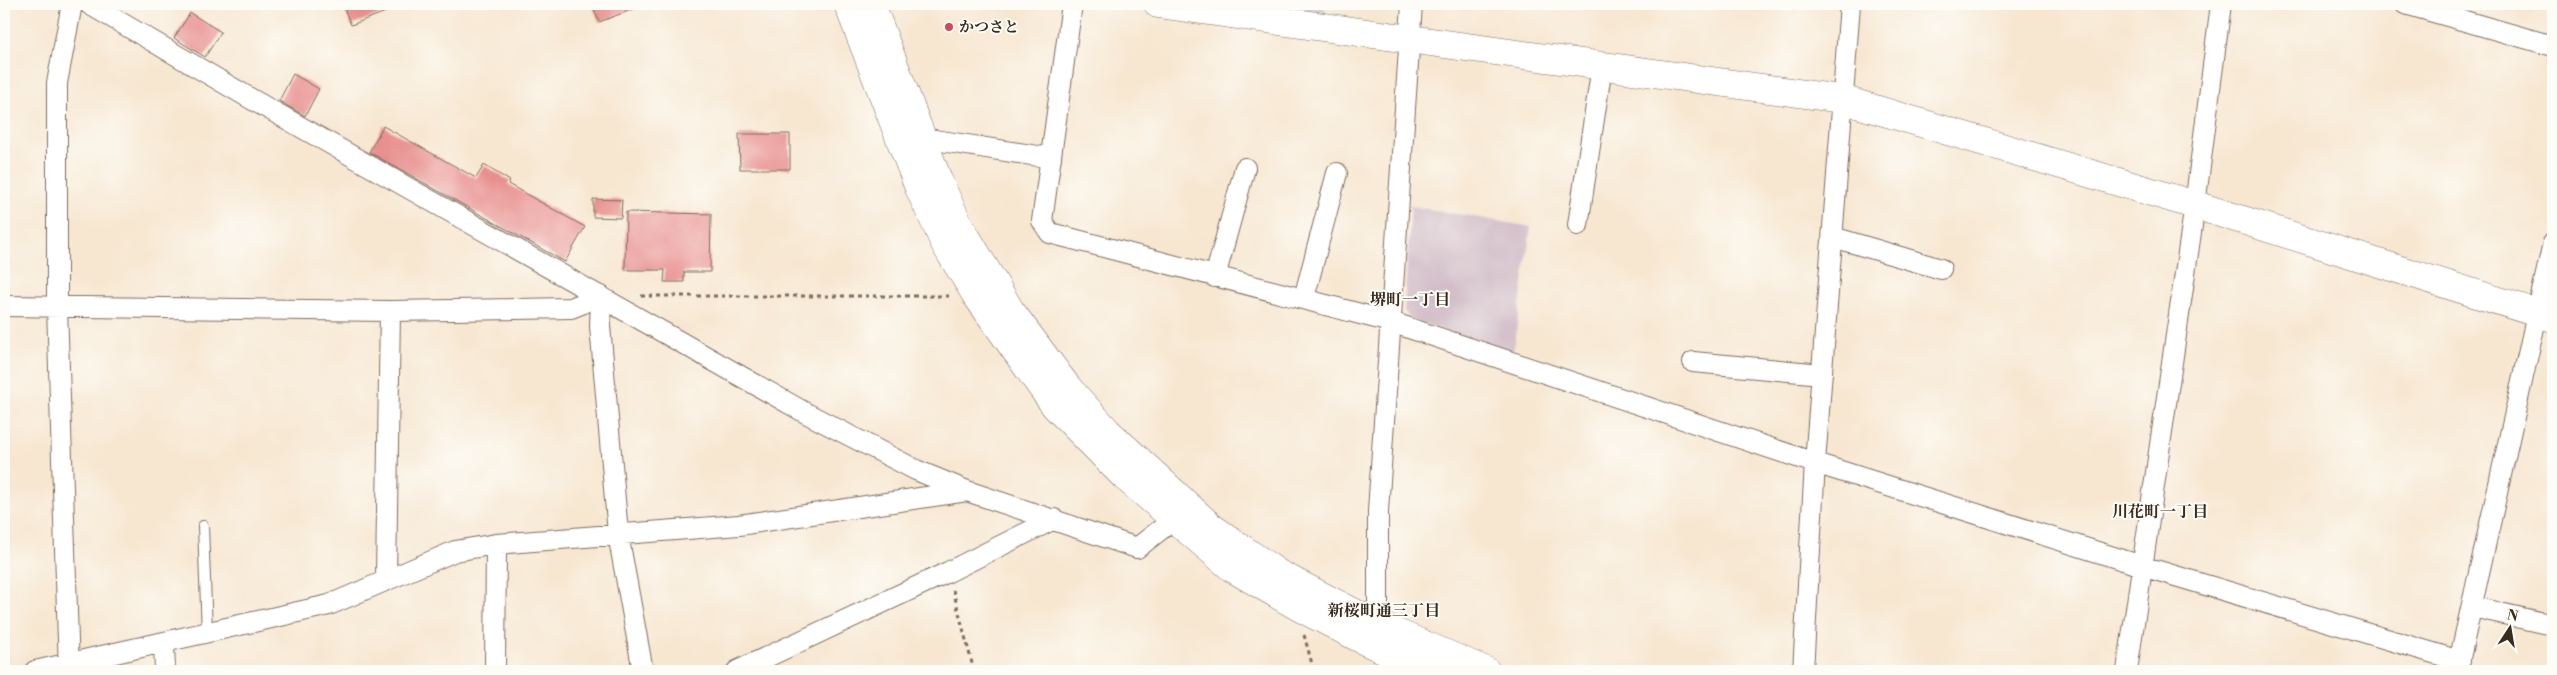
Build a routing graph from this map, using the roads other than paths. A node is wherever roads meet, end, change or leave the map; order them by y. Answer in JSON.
{"nodes":[{"id":1,"x":72,"y":4,"type":"edge"},
{"id":2,"x":89,"y":4,"type":"edge"},
{"id":3,"x":848,"y":4,"type":"edge"},
{"id":4,"x":871,"y":4,"type":"edge"},
{"id":5,"x":1072,"y":4,"type":"edge"},
{"id":6,"x":1158,"y":4,"type":"edge"},
{"id":7,"x":1412,"y":4,"type":"edge"},
{"id":8,"x":1850,"y":4,"type":"edge"},
{"id":9,"x":2221,"y":4,"type":"edge"},
{"id":10,"x":2405,"y":4,"type":"edge"},
{"id":11,"x":1410,"y":40,"type":"junction"},
{"id":12,"x":2553,"y":46,"type":"edge"},
{"id":13,"x":1602,"y":66,"type":"junction"},
{"id":14,"x":1842,"y":99,"type":"junction"},
{"id":15,"x":922,"y":138,"type":"junction"},
{"id":16,"x":1051,"y":158,"type":"junction"},
{"id":17,"x":1245,"y":168,"type":"dead end"},
{"id":18,"x":1336,"y":173,"type":"dead end"},
{"id":19,"x":2195,"y":205,"type":"junction"},
{"id":20,"x":1578,"y":225,"type":"dead end"},
{"id":21,"x":1833,"y":238,"type":"junction"},
{"id":22,"x":2553,"y":243,"type":"edge"},
{"id":23,"x":1941,"y":269,"type":"dead end"},
{"id":24,"x":1215,"y":277,"type":"junction"},
{"id":25,"x":601,"y":296,"type":"junction"},
{"id":26,"x":1304,"y":298,"type":"junction"},
{"id":27,"x":4,"y":306,"type":"edge"},
{"id":28,"x":57,"y":307,"type":"junction"},
{"id":29,"x":390,"y":312,"type":"junction"},
{"id":30,"x":2545,"y":315,"type":"edge"},
{"id":31,"x":1391,"y":322,"type":"junction"},
{"id":32,"x":1693,"y":362,"type":"dead end"},
{"id":33,"x":1822,"y":374,"type":"junction"},
{"id":34,"x":1815,"y":463,"type":"junction"},
{"id":35,"x":967,"y":491,"type":"junction"},
{"id":36,"x":1054,"y":519,"type":"junction"},
{"id":37,"x":1173,"y":520,"type":"junction"},
{"id":38,"x":203,"y":526,"type":"dead end"},
{"id":39,"x":618,"y":534,"type":"junction"},
{"id":40,"x":496,"y":544,"type":"junction"},
{"id":41,"x":2142,"y":566,"type":"junction"},
{"id":42,"x":386,"y":579,"type":"junction"},
{"id":43,"x":2473,"y":607,"type":"junction"},
{"id":44,"x":1378,"y":625,"type":"junction"},
{"id":45,"x":2553,"y":625,"type":"edge"},
{"id":46,"x":207,"y":633,"type":"junction"},
{"id":47,"x":164,"y":643,"type":"junction"},
{"id":48,"x":2458,"y":666,"type":"edge"},
{"id":49,"x":68,"y":667,"type":"edge"},
{"id":50,"x":35,"y":671,"type":"edge"},
{"id":51,"x":165,"y":671,"type":"edge"},
{"id":52,"x":495,"y":671,"type":"edge"},
{"id":53,"x":643,"y":671,"type":"edge"},
{"id":54,"x":737,"y":671,"type":"edge"},
{"id":55,"x":1432,"y":671,"type":"edge"},
{"id":56,"x":1486,"y":671,"type":"edge"},
{"id":57,"x":1803,"y":671,"type":"edge"},
{"id":58,"x":2127,"y":671,"type":"edge"}],
"edges":[{"from":1,"to":28,"type":"street"},
{"from":2,"to":25,"type":"street"},
{"from":3,"to":37,"type":"street"},
{"from":4,"to":15,"type":"street"},
{"from":5,"to":16,"type":"street"},
{"from":6,"to":11,"type":"street"},
{"from":7,"to":11,"type":"street"},
{"from":8,"to":14,"type":"street"},
{"from":9,"to":19,"type":"street"},
{"from":10,"to":12,"type":"street"},
{"from":11,"to":13,"type":"street"},
{"from":11,"to":31,"type":"street"},
{"from":13,"to":14,"type":"street"},
{"from":13,"to":20,"type":"street"},
{"from":14,"to":19,"type":"street"},
{"from":14,"to":21,"type":"street"},
{"from":15,"to":16,"type":"street"},
{"from":15,"to":44,"type":"street"},
{"from":16,"to":24,"type":"street"},
{"from":17,"to":24,"type":"street"},
{"from":18,"to":26,"type":"street"},
{"from":19,"to":30,"type":"street"},
{"from":19,"to":41,"type":"street"},
{"from":21,"to":23,"type":"street"},
{"from":21,"to":33,"type":"street"},
{"from":22,"to":30,"type":"street"},
{"from":24,"to":26,"type":"street"},
{"from":25,"to":29,"type":"street"},
{"from":25,"to":35,"type":"street"},
{"from":25,"to":39,"type":"street"},
{"from":26,"to":31,"type":"street"},
{"from":27,"to":28,"type":"street"},
{"from":28,"to":29,"type":"street"},
{"from":28,"to":49,"type":"street"},
{"from":29,"to":42,"type":"street"},
{"from":30,"to":43,"type":"street"},
{"from":31,"to":34,"type":"street"},
{"from":31,"to":44,"type":"street"},
{"from":32,"to":33,"type":"street"},
{"from":33,"to":34,"type":"street"},
{"from":34,"to":41,"type":"street"},
{"from":34,"to":57,"type":"street"},
{"from":35,"to":36,"type":"street"},
{"from":35,"to":39,"type":"street"},
{"from":36,"to":37,"type":"street"},
{"from":36,"to":54,"type":"street"},
{"from":37,"to":55,"type":"street"},
{"from":38,"to":46,"type":"lane"},
{"from":39,"to":40,"type":"street"},
{"from":39,"to":53,"type":"street"},
{"from":40,"to":42,"type":"street"},
{"from":40,"to":52,"type":"street"},
{"from":41,"to":48,"type":"street"},
{"from":41,"to":58,"type":"street"},
{"from":42,"to":46,"type":"street"},
{"from":43,"to":45,"type":"street"},
{"from":43,"to":48,"type":"street"},
{"from":44,"to":56,"type":"street"},
{"from":46,"to":47,"type":"street"},
{"from":47,"to":49,"type":"street"},
{"from":47,"to":51,"type":"street"},
{"from":49,"to":50,"type":"street"}]}
